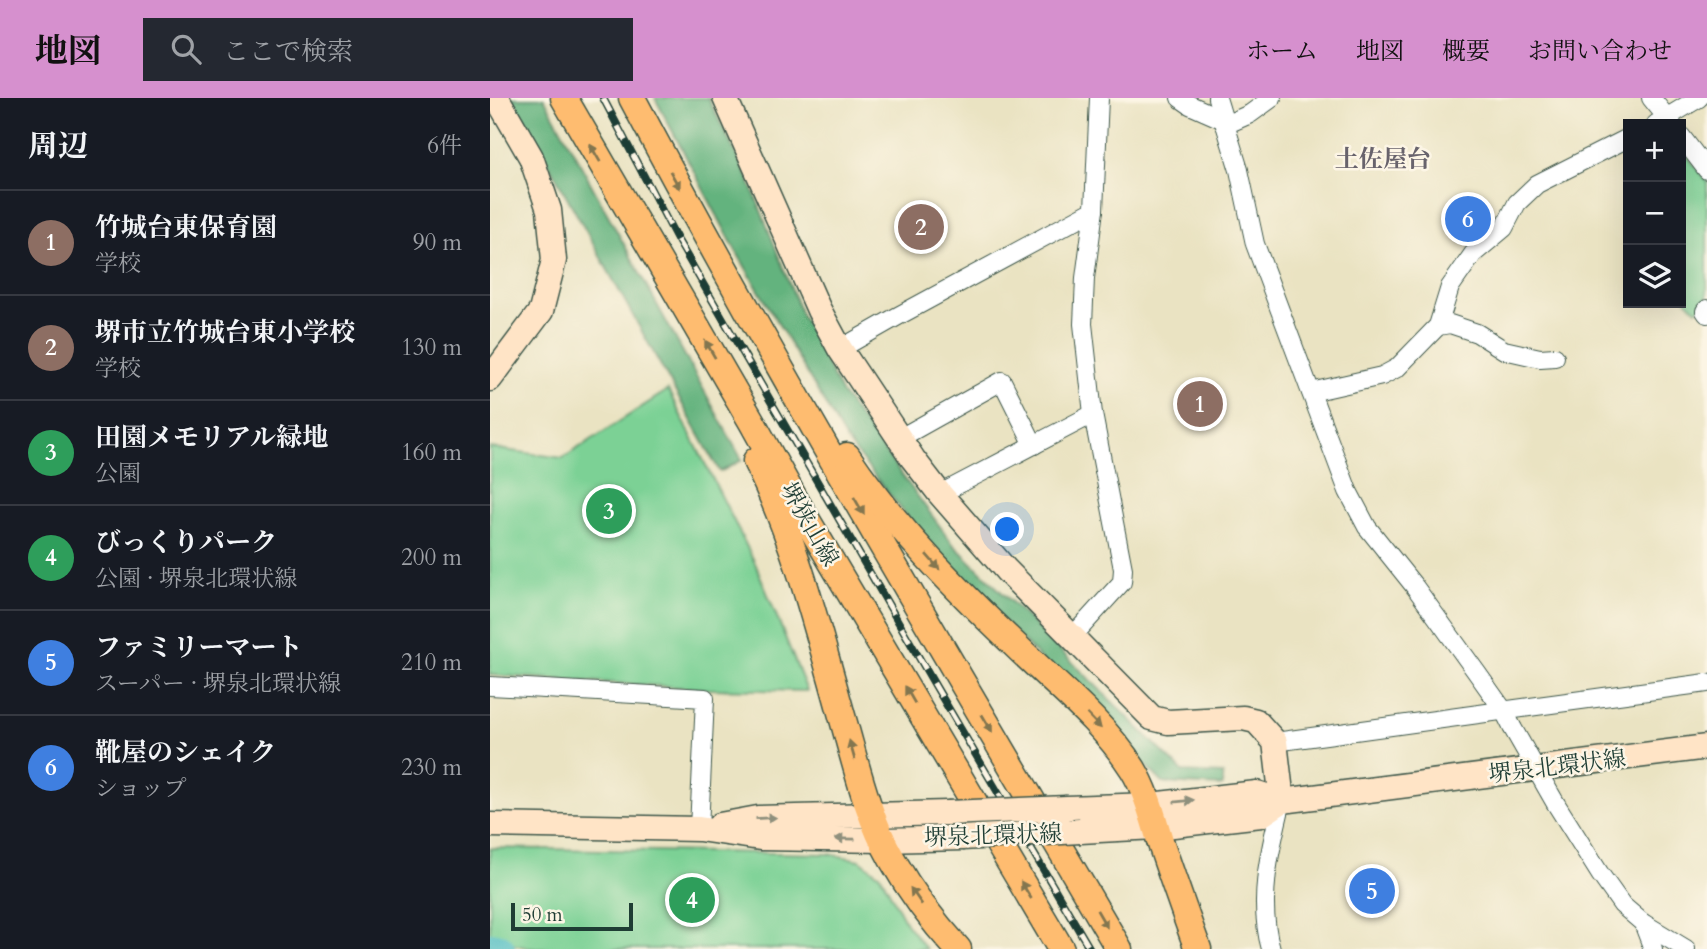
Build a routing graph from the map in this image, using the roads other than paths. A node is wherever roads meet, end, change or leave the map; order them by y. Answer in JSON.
{"nodes":[{"id":1,"x":496,"y":98,"type":"edge"},
{"id":2,"x":564,"y":98,"type":"edge"},
{"id":3,"x":632,"y":98,"type":"edge"},
{"id":4,"x":724,"y":98,"type":"edge"},
{"id":5,"x":1099,"y":98,"type":"edge"},
{"id":6,"x":1180,"y":98,"type":"edge"},
{"id":7,"x":1217,"y":98,"type":"edge"},
{"id":8,"x":1272,"y":98,"type":"edge"},
{"id":9,"x":1651,"y":98,"type":"edge"},
{"id":10,"x":1699,"y":98,"type":"edge"},
{"id":11,"x":1663,"y":119,"type":"edge"},
{"id":12,"x":1669,"y":119,"type":"edge"},
{"id":13,"x":1225,"y":122,"type":"junction"},
{"id":14,"x":1623,"y":141,"type":"edge"},
{"id":15,"x":1686,"y":143,"type":"edge"},
{"id":16,"x":1707,"y":170,"type":"edge"},
{"id":17,"x":1094,"y":210,"type":"junction"},
{"id":18,"x":735,"y":288,"type":"junction"},
{"id":19,"x":1438,"y":326,"type":"junction"},
{"id":20,"x":840,"y":349,"type":"junction"},
{"id":21,"x":1555,"y":357,"type":"dead end"},
{"id":22,"x":490,"y":379,"type":"edge"},
{"id":23,"x":730,"y":383,"type":"junction"},
{"id":24,"x":1311,"y":392,"type":"junction"},
{"id":25,"x":1093,"y":414,"type":"junction"},
{"id":26,"x":900,"y":439,"type":"junction"},
{"id":27,"x":1034,"y":445,"type":"junction"},
{"id":28,"x":940,"y":494,"type":"junction"},
{"id":29,"x":1073,"y":638,"type":"junction"},
{"id":30,"x":1707,"y":683,"type":"edge"},
{"id":31,"x":490,"y":686,"type":"edge"},
{"id":32,"x":1508,"y":719,"type":"junction"},
{"id":33,"x":1275,"y":742,"type":"junction"},
{"id":34,"x":1707,"y":747,"type":"edge"},
{"id":35,"x":1282,"y":801,"type":"junction"},
{"id":36,"x":873,"y":815,"type":"junction"},
{"id":37,"x":1153,"y":816,"type":"junction"},
{"id":38,"x":490,"y":825,"type":"edge"},
{"id":39,"x":699,"y":829,"type":"junction"},
{"id":40,"x":883,"y":839,"type":"junction"},
{"id":41,"x":1643,"y":923,"type":"junction"},
{"id":42,"x":958,"y":949,"type":"edge"},
{"id":43,"x":1061,"y":949,"type":"edge"},
{"id":44,"x":1119,"y":949,"type":"edge"},
{"id":45,"x":1198,"y":949,"type":"edge"},
{"id":46,"x":1271,"y":949,"type":"edge"},
{"id":47,"x":1653,"y":949,"type":"edge"},
{"id":48,"x":1686,"y":949,"type":"edge"}],
"edges":[{"from":1,"to":22,"type":"main road"},
{"from":23,"to":2,"type":"main road","name":"堺狭山線","one_way":true},
{"from":3,"to":18,"type":"main road","one_way":true},
{"from":4,"to":20,"type":"main road"},
{"from":5,"to":17,"type":"street"},
{"from":6,"to":13,"type":"street"},
{"from":7,"to":13,"type":"street"},
{"from":8,"to":13,"type":"street"},
{"from":9,"to":11,"type":"street"},
{"from":10,"to":12,"type":"street"},
{"from":13,"to":24,"type":"street"},
{"from":14,"to":19,"type":"street"},
{"from":15,"to":16,"type":"street"},
{"from":17,"to":20,"type":"street"},
{"from":17,"to":25,"type":"street"},
{"from":18,"to":37,"type":"main road","one_way":true},
{"from":18,"to":44,"type":"main road","one_way":true},
{"from":19,"to":21,"type":"street"},
{"from":19,"to":24,"type":"street"},
{"from":20,"to":26,"type":"main road"},
{"from":36,"to":23,"type":"main road","one_way":true},
{"from":43,"to":23,"type":"main road","name":"堺狭山線","one_way":true},
{"from":24,"to":32,"type":"street"},
{"from":25,"to":27,"type":"street"},
{"from":25,"to":29,"type":"street"},
{"from":26,"to":27,"type":"street"},
{"from":26,"to":28,"type":"main road"},
{"from":27,"to":28,"type":"street"},
{"from":28,"to":29,"type":"main road"},
{"from":29,"to":33,"type":"main road"},
{"from":30,"to":32,"type":"street"},
{"from":31,"to":39,"type":"street"},
{"from":32,"to":33,"type":"street"},
{"from":32,"to":41,"type":"street","bridge":true},
{"from":33,"to":35,"type":"main road"},
{"from":34,"to":35,"type":"main road","name":"堺泉北環状線"},
{"from":35,"to":37,"type":"main road","name":"堺泉北環状線"},
{"from":35,"to":46,"type":"street"},
{"from":36,"to":37,"type":"main road","name":"堺泉北環状線","bridge":true},
{"from":39,"to":36,"type":"main road","name":"堺泉北環状線","one_way":true},
{"from":36,"to":40,"type":"main road"},
{"from":37,"to":40,"type":"main road","name":"堺泉北環状線","bridge":true},
{"from":37,"to":45,"type":"main road"},
{"from":38,"to":39,"type":"main road","name":"堺泉北環状線"},
{"from":40,"to":39,"type":"main road","name":"堺泉北環状線","one_way":true},
{"from":42,"to":40,"type":"main road","one_way":true},
{"from":41,"to":47,"type":"street"},
{"from":41,"to":48,"type":"street"}]}
